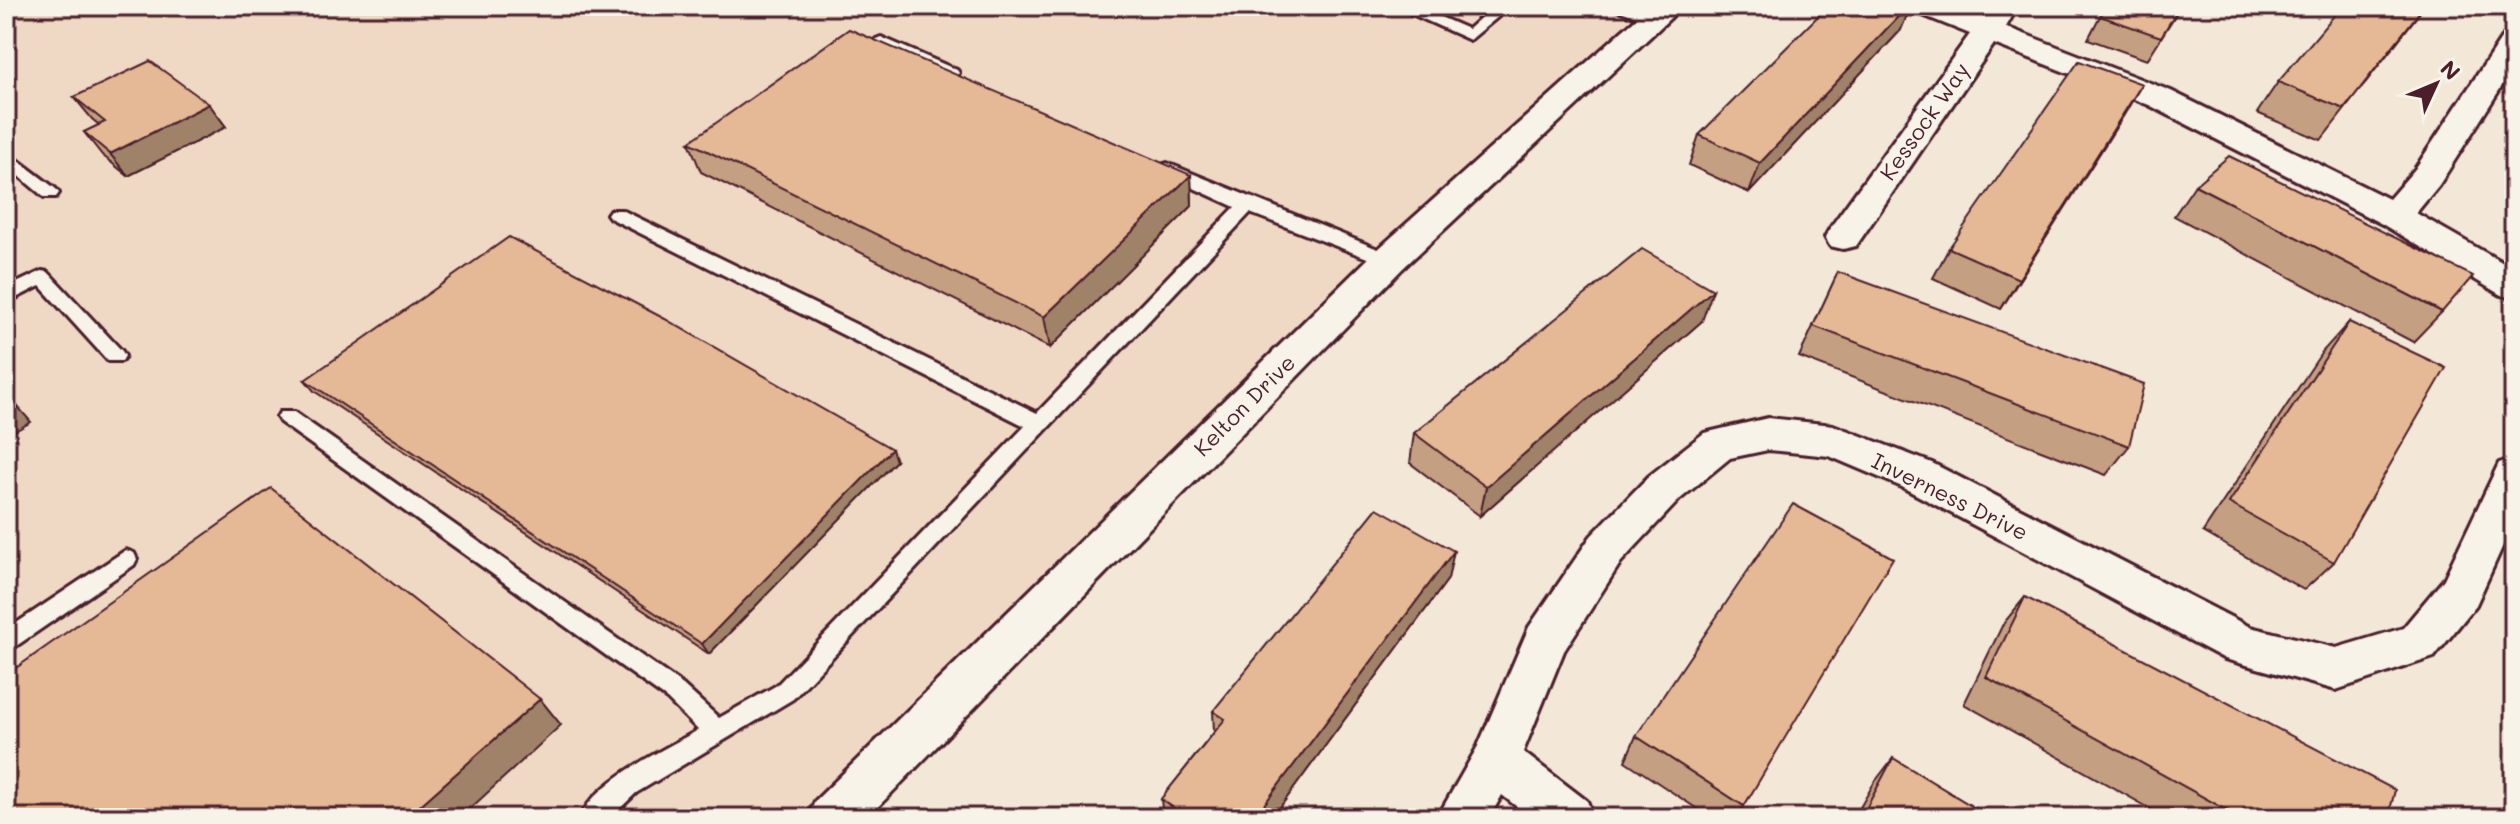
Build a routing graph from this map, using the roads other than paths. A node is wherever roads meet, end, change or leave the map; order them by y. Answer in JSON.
{"nodes":[{"id":1,"x":1402,"y":6,"type":"edge"},
{"id":2,"x":1503,"y":6,"type":"edge"},
{"id":3,"x":1613,"y":6,"type":"edge"},
{"id":4,"x":1926,"y":6,"type":"edge"},
{"id":5,"x":1662,"y":12,"type":"edge"},
{"id":6,"x":1996,"y":18,"type":"edge"},
{"id":7,"x":881,"y":42,"type":"edge"},
{"id":8,"x":2514,"y":43,"type":"edge"},
{"id":9,"x":966,"y":79,"type":"edge"},
{"id":10,"x":6,"y":156,"type":"edge"},
{"id":11,"x":1149,"y":161,"type":"edge"},
{"id":12,"x":50,"y":193,"type":"dead end"},
{"id":13,"x":1247,"y":205,"type":"junction"},
{"id":14,"x":616,"y":214,"type":"dead end"},
{"id":15,"x":2394,"y":216,"type":"junction"},
{"id":16,"x":1843,"y":237,"type":"dead end"},
{"id":17,"x":1389,"y":260,"type":"junction"},
{"id":18,"x":2514,"y":286,"type":"edge"},
{"id":19,"x":6,"y":296,"type":"edge"},
{"id":20,"x":115,"y":356,"type":"dead end"},
{"id":21,"x":287,"y":417,"type":"dead end"},
{"id":22,"x":1038,"y":423,"type":"junction"},
{"id":23,"x":2514,"y":475,"type":"edge"},
{"id":24,"x":126,"y":559,"type":"dead end"},
{"id":25,"x":6,"y":643,"type":"edge"},
{"id":26,"x":718,"y":733,"type":"junction"},
{"id":27,"x":1496,"y":760,"type":"junction"},
{"id":28,"x":851,"y":812,"type":"edge"},
{"id":29,"x":592,"y":818,"type":"edge"},
{"id":30,"x":1462,"y":818,"type":"edge"},
{"id":31,"x":1569,"y":818,"type":"edge"}],
"edges":[{"from":1,"to":2,"type":"lane"},
{"from":3,"to":5,"type":"lane"},
{"from":4,"to":6,"type":"street"},
{"from":5,"to":17,"type":"street","name":"Kelton Drive"},
{"from":6,"to":15,"type":"street"},
{"from":6,"to":16,"type":"street","name":"Kessock Way"},
{"from":7,"to":9,"type":"lane"},
{"from":8,"to":15,"type":"street"},
{"from":10,"to":12,"type":"lane"},
{"from":11,"to":13,"type":"lane"},
{"from":13,"to":17,"type":"lane"},
{"from":13,"to":22,"type":"lane"},
{"from":14,"to":22,"type":"lane"},
{"from":15,"to":18,"type":"street"},
{"from":17,"to":28,"type":"street","name":"Kelton Drive"},
{"from":19,"to":20,"type":"lane"},
{"from":21,"to":26,"type":"lane"},
{"from":22,"to":26,"type":"lane"},
{"from":23,"to":27,"type":"street","name":"Inverness Drive"},
{"from":24,"to":25,"type":"lane"},
{"from":26,"to":29,"type":"lane"},
{"from":27,"to":30,"type":"street","name":"Inverness Drive"},
{"from":27,"to":31,"type":"street"}]}
